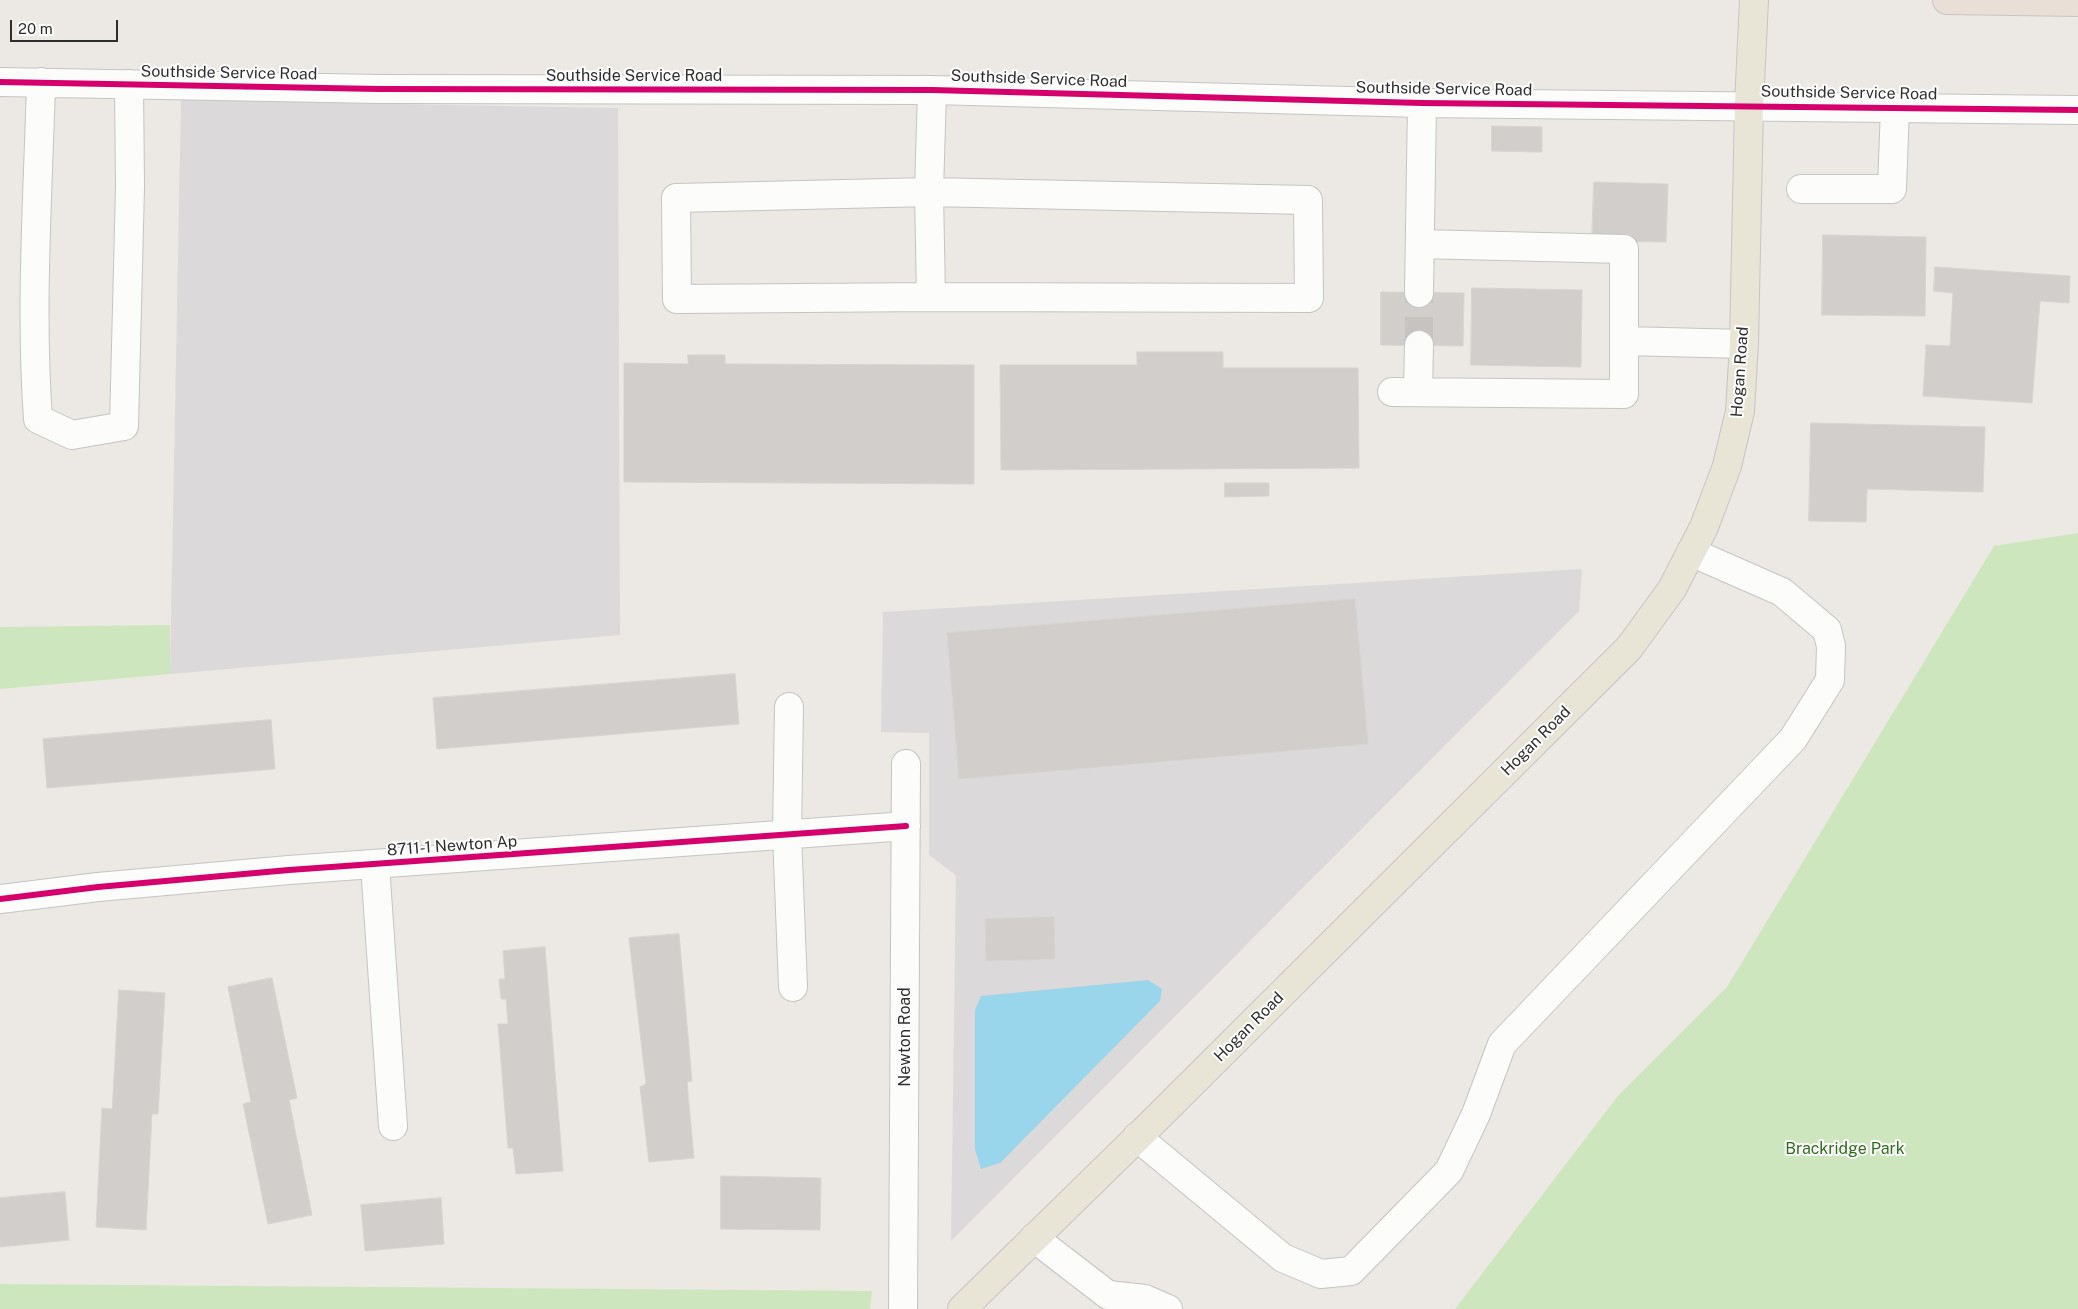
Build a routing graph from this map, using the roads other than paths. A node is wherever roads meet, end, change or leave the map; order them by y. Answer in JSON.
{"nodes":[{"id":1,"x":1754,"y":0,"type":"edge"},
{"id":2,"x":1947,"y":0,"type":"edge"},
{"id":3,"x":2078,"y":2,"type":"edge"},
{"id":4,"x":0,"y":82,"type":"edge"},
{"id":5,"x":41,"y":82,"type":"junction"},
{"id":6,"x":129,"y":84,"type":"junction"},
{"id":7,"x":932,"y":90,"type":"junction"},
{"id":8,"x":1422,"y":103,"type":"junction"},
{"id":9,"x":1749,"y":106,"type":"junction"},
{"id":10,"x":1895,"y":108,"type":"junction"},
{"id":11,"x":2078,"y":110,"type":"edge"},
{"id":12,"x":1801,"y":189,"type":"dead end"},
{"id":13,"x":930,"y":192,"type":"junction"},
{"id":14,"x":1420,"y":244,"type":"junction"},
{"id":15,"x":1420,"y":293,"type":"tunnel mouth"},
{"id":16,"x":931,"y":297,"type":"junction"},
{"id":17,"x":1624,"y":341,"type":"junction"},
{"id":18,"x":1744,"y":344,"type":"junction"},
{"id":19,"x":1419,"y":345,"type":"tunnel mouth"},
{"id":20,"x":1692,"y":552,"type":"junction"},
{"id":21,"x":789,"y":708,"type":"dead end"},
{"id":22,"x":906,"y":764,"type":"dead end"},
{"id":23,"x":906,"y":826,"type":"junction"},
{"id":24,"x":787,"y":834,"type":"junction"},
{"id":25,"x":376,"y":865,"type":"junction"},
{"id":26,"x":0,"y":899,"type":"edge"},
{"id":27,"x":792,"y":987,"type":"dead end"},
{"id":28,"x":393,"y":1126,"type":"dead end"},
{"id":29,"x":1137,"y":1137,"type":"junction"},
{"id":30,"x":1034,"y":1238,"type":"junction"},
{"id":31,"x":903,"y":1309,"type":"edge"},
{"id":32,"x":962,"y":1309,"type":"edge"},
{"id":33,"x":1168,"y":1309,"type":"edge"}],
"edges":[{"from":1,"to":9,"type":"main road","name":"Hogan Road"},
{"from":2,"to":3,"type":"highway"},
{"from":4,"to":5,"type":"street","name":"Southside Service Road"},
{"from":5,"to":6,"type":"street","name":"Southside Service Road"},
{"from":5,"to":6,"type":"street"},
{"from":6,"to":7,"type":"street","name":"Southside Service Road"},
{"from":7,"to":8,"type":"street","name":"Southside Service Road"},
{"from":7,"to":13,"type":"street"},
{"from":8,"to":9,"type":"street","name":"Southside Service Road"},
{"from":8,"to":14,"type":"street"},
{"from":9,"to":10,"type":"street","name":"Southside Service Road"},
{"from":9,"to":18,"type":"main road","name":"Hogan Road"},
{"from":10,"to":11,"type":"street","name":"Southside Service Road"},
{"from":10,"to":12,"type":"street"},
{"from":13,"to":16,"type":"street"},
{"from":13,"to":16,"type":"street"},
{"from":13,"to":16,"type":"street"},
{"from":14,"to":15,"type":"street"},
{"from":14,"to":17,"type":"street"},
{"from":17,"to":18,"type":"street"},
{"from":17,"to":19,"type":"street"},
{"from":18,"to":20,"type":"main road","name":"Hogan Road"},
{"from":20,"to":29,"type":"main road","name":"Hogan Road"},
{"from":20,"to":29,"type":"street"},
{"from":21,"to":24,"type":"street"},
{"from":22,"to":23,"type":"street","name":"Newton Road"},
{"from":23,"to":24,"type":"street","name":"8711-1 Newton Ap"},
{"from":23,"to":31,"type":"street","name":"Newton Road"},
{"from":24,"to":25,"type":"street","name":"8711-1 Newton Ap"},
{"from":24,"to":27,"type":"street"},
{"from":25,"to":26,"type":"street","name":"8711-1 Newton Ap"},
{"from":25,"to":28,"type":"street"},
{"from":29,"to":30,"type":"main road","name":"Hogan Road"},
{"from":30,"to":32,"type":"main road","name":"Hogan Road"},
{"from":30,"to":33,"type":"street"}]}
